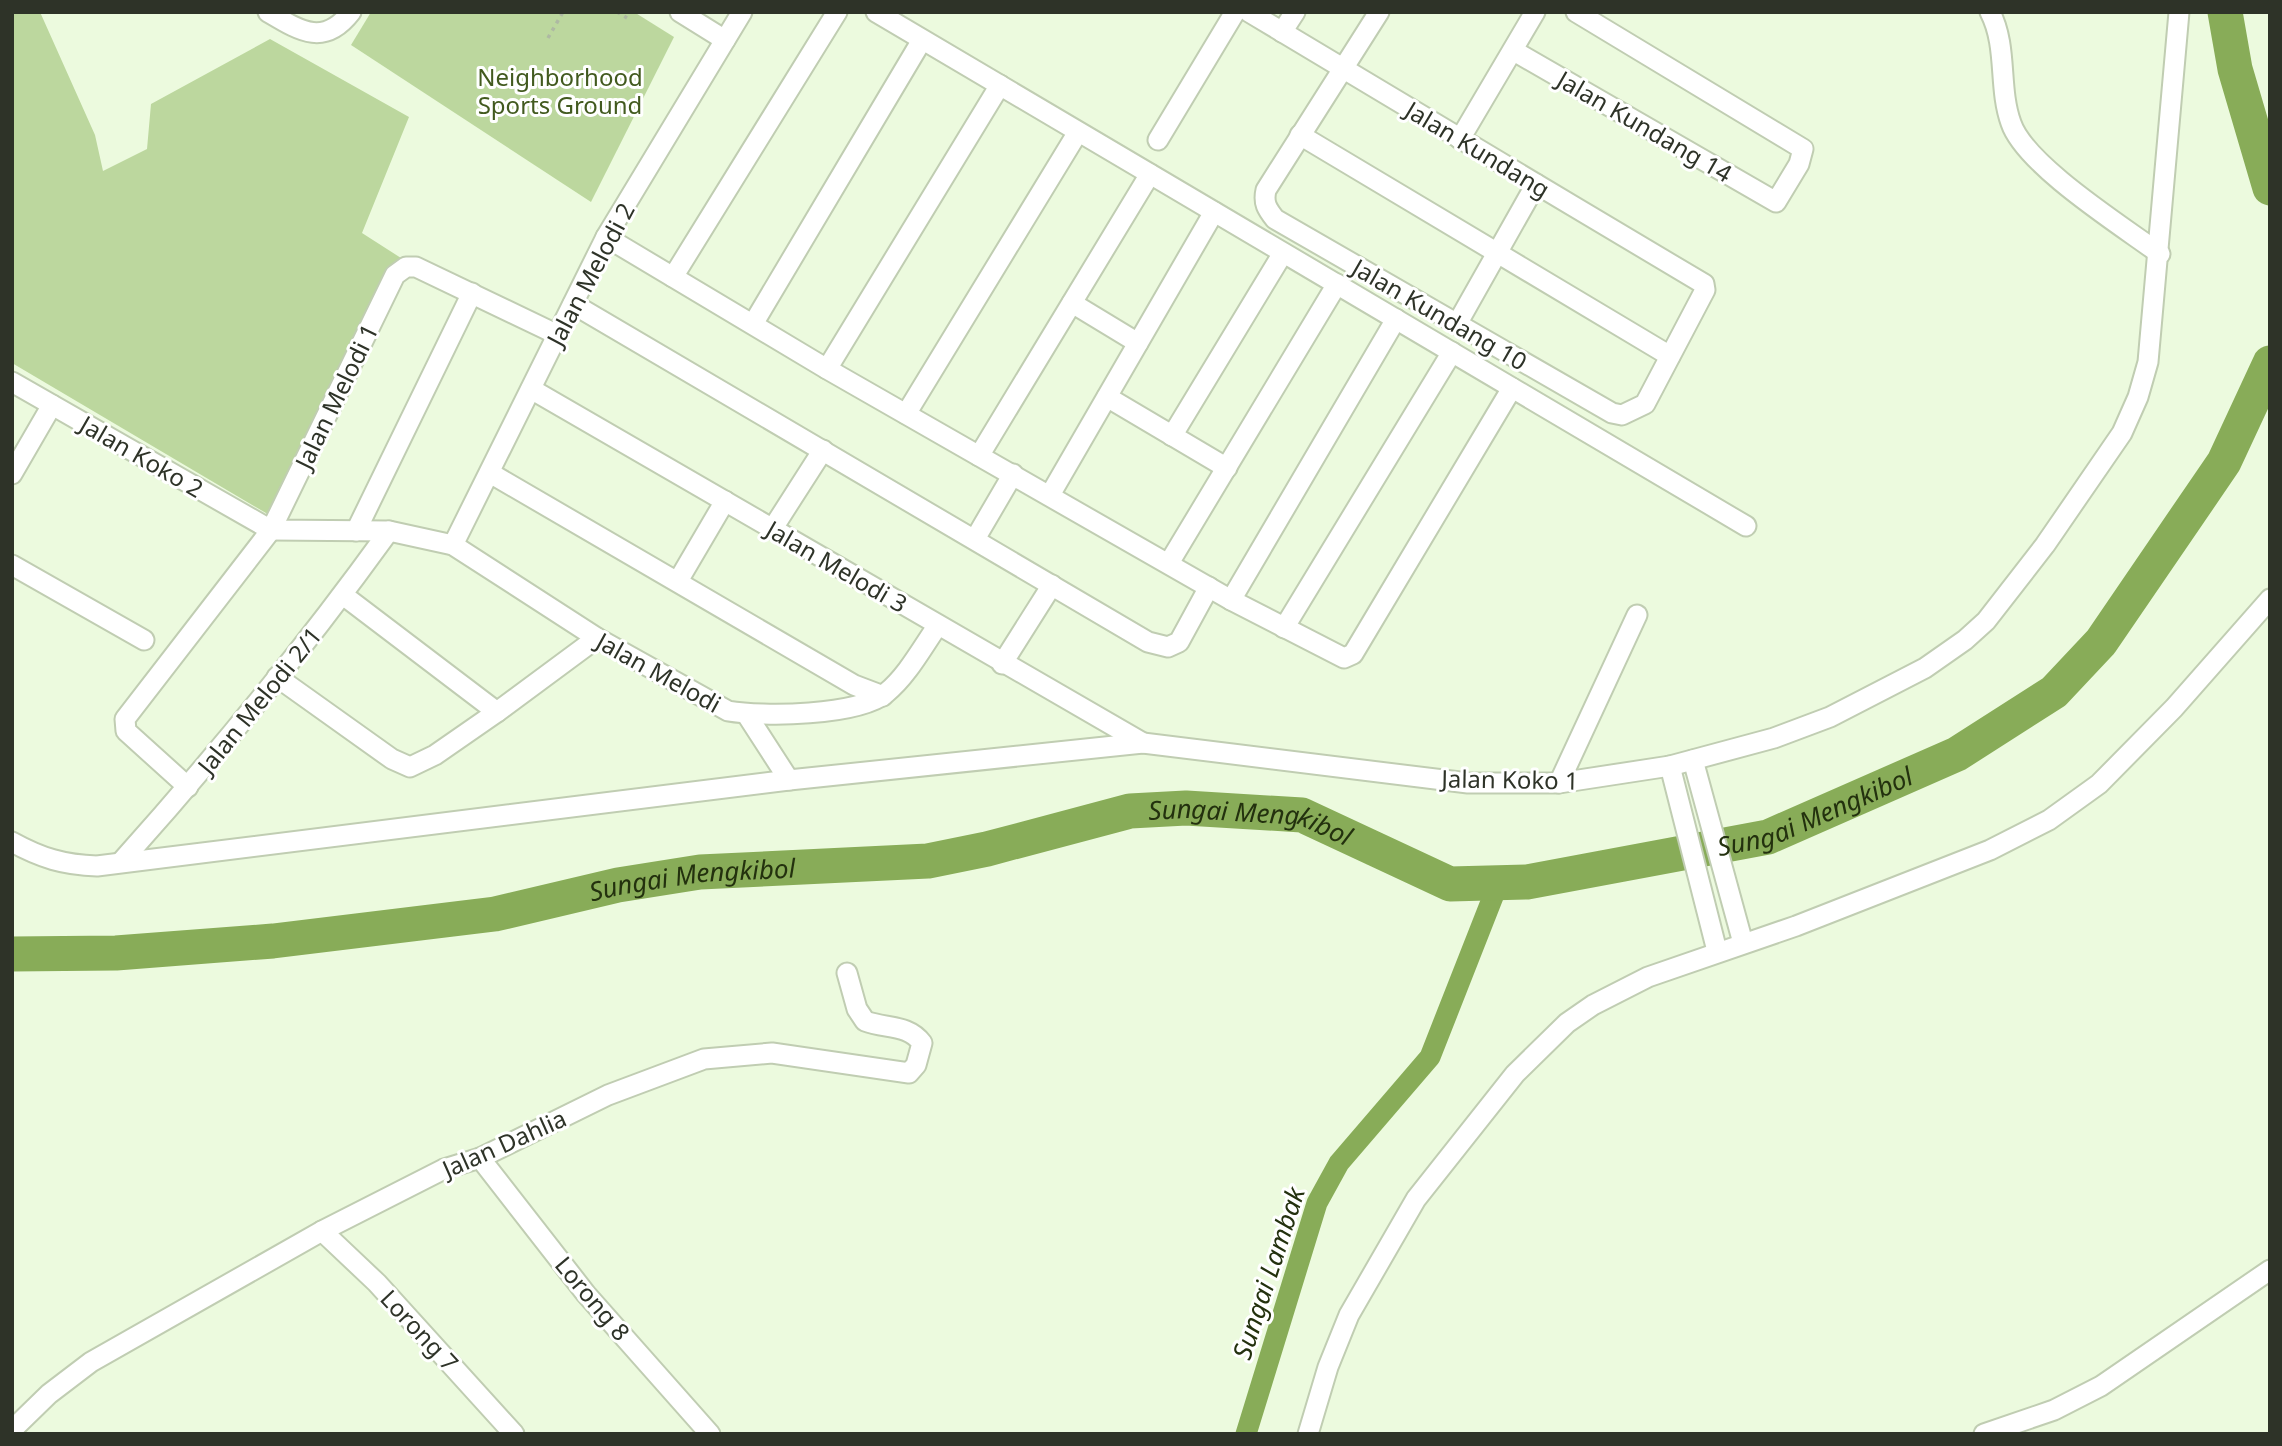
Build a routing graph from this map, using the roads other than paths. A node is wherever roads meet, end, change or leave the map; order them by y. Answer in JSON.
{"nodes":[{"id":1,"x":268,"y":12,"type":"edge"},
{"id":2,"x":351,"y":12,"type":"edge"},
{"id":3,"x":680,"y":12,"type":"edge"},
{"id":4,"x":742,"y":12,"type":"edge"},
{"id":5,"x":837,"y":12,"type":"edge"},
{"id":6,"x":876,"y":12,"type":"edge"},
{"id":7,"x":1235,"y":12,"type":"edge"},
{"id":8,"x":1250,"y":12,"type":"edge"},
{"id":9,"x":1295,"y":12,"type":"edge"},
{"id":10,"x":1379,"y":12,"type":"edge"},
{"id":11,"x":1535,"y":12,"type":"edge"},
{"id":12,"x":1576,"y":12,"type":"edge"},
{"id":13,"x":1990,"y":12,"type":"edge"},
{"id":14,"x":2179,"y":12,"type":"edge"},
{"id":15,"x":1282,"y":32,"type":"junction"},
{"id":16,"x":726,"y":40,"type":"junction"},
{"id":17,"x":922,"y":40,"type":"junction"},
{"id":18,"x":1514,"y":51,"type":"junction"},
{"id":19,"x":1342,"y":68,"type":"junction"},
{"id":20,"x":1000,"y":85,"type":"junction"},
{"id":21,"x":1078,"y":132,"type":"junction"},
{"id":22,"x":1300,"y":135,"type":"junction"},
{"id":23,"x":1460,"y":139,"type":"junction"},
{"id":24,"x":1158,"y":140,"type":"dead end"},
{"id":25,"x":1150,"y":174,"type":"junction"},
{"id":26,"x":1536,"y":184,"type":"junction"},
{"id":27,"x":1214,"y":212,"type":"junction"},
{"id":28,"x":606,"y":237,"type":"junction"},
{"id":29,"x":1283,"y":253,"type":"junction"},
{"id":30,"x":1496,"y":253,"type":"junction"},
{"id":31,"x":2160,"y":254,"type":"junction"},
{"id":32,"x":673,"y":276,"type":"junction"},
{"id":33,"x":1337,"y":284,"type":"junction"},
{"id":34,"x":1705,"y":287,"type":"joint"},
{"id":35,"x":472,"y":293,"type":"junction"},
{"id":36,"x":1072,"y":303,"type":"junction"},
{"id":37,"x":573,"y":304,"type":"junction"},
{"id":38,"x":1396,"y":319,"type":"junction"},
{"id":39,"x":754,"y":324,"type":"junction"},
{"id":40,"x":1457,"y":324,"type":"junction"},
{"id":41,"x":558,"y":335,"type":"junction"},
{"id":42,"x":1138,"y":343,"type":"junction"},
{"id":43,"x":1452,"y":352,"type":"junction"},
{"id":44,"x":1670,"y":356,"type":"junction"},
{"id":45,"x":827,"y":369,"type":"junction"},
{"id":46,"x":12,"y":382,"type":"edge"},
{"id":47,"x":531,"y":388,"type":"junction"},
{"id":48,"x":1512,"y":388,"type":"junction"},
{"id":49,"x":1107,"y":397,"type":"junction"},
{"id":50,"x":52,"y":405,"type":"junction"},
{"id":51,"x":906,"y":414,"type":"junction"},
{"id":52,"x":1172,"y":436,"type":"junction"},
{"id":53,"x":822,"y":450,"type":"junction"},
{"id":54,"x":979,"y":456,"type":"junction"},
{"id":55,"x":1227,"y":468,"type":"junction"},
{"id":56,"x":490,"y":472,"type":"junction"},
{"id":57,"x":12,"y":474,"type":"edge"},
{"id":58,"x":1013,"y":474,"type":"junction"},
{"id":59,"x":1050,"y":495,"type":"junction"},
{"id":60,"x":725,"y":500,"type":"junction"},
{"id":61,"x":1746,"y":526,"type":"dead end"},
{"id":62,"x":772,"y":528,"type":"junction"},
{"id":63,"x":271,"y":530,"type":"junction"},
{"id":64,"x":356,"y":531,"type":"junction"},
{"id":65,"x":389,"y":531,"type":"junction"},
{"id":66,"x":975,"y":539,"type":"junction"},
{"id":67,"x":453,"y":545,"type":"junction"},
{"id":68,"x":1169,"y":563,"type":"junction"},
{"id":69,"x":12,"y":565,"type":"edge"},
{"id":70,"x":678,"y":581,"type":"junction"},
{"id":71,"x":1052,"y":585,"type":"junction"},
{"id":72,"x":1209,"y":587,"type":"junction"},
{"id":73,"x":343,"y":595,"type":"junction"},
{"id":74,"x":2270,"y":598,"type":"edge"},
{"id":75,"x":1231,"y":600,"type":"junction"},
{"id":76,"x":1637,"y":615,"type":"dead end"},
{"id":77,"x":938,"y":625,"type":"junction"},
{"id":78,"x":1284,"y":628,"type":"junction"},
{"id":79,"x":597,"y":638,"type":"junction"},
{"id":80,"x":144,"y":640,"type":"dead end"},
{"id":81,"x":1002,"y":664,"type":"junction"},
{"id":82,"x":277,"y":677,"type":"junction"},
{"id":83,"x":883,"y":696,"type":"junction"},
{"id":84,"x":497,"y":712,"type":"junction"},
{"id":85,"x":747,"y":715,"type":"junction"},
{"id":86,"x":1143,"y":743,"type":"junction"},
{"id":87,"x":1693,"y":760,"type":"junction"},
{"id":88,"x":1670,"y":766,"type":"junction"},
{"id":89,"x":789,"y":780,"type":"junction"},
{"id":90,"x":1559,"y":783,"type":"junction"},
{"id":91,"x":188,"y":787,"type":"junction"},
{"id":92,"x":12,"y":842,"type":"edge"},
{"id":93,"x":121,"y":862,"type":"junction"},
{"id":94,"x":1743,"y":943,"type":"junction"},
{"id":95,"x":1717,"y":951,"type":"junction"},
{"id":96,"x":847,"y":973,"type":"dead end"},
{"id":97,"x":480,"y":1158,"type":"junction"},
{"id":98,"x":322,"y":1231,"type":"junction"},
{"id":99,"x":2270,"y":1270,"type":"edge"},
{"id":100,"x":12,"y":1430,"type":"edge"},
{"id":101,"x":514,"y":1434,"type":"edge"},
{"id":102,"x":710,"y":1434,"type":"edge"},
{"id":103,"x":1308,"y":1434,"type":"edge"},
{"id":104,"x":1984,"y":1434,"type":"edge"}],
"edges":[{"from":1,"to":2,"type":"street"},
{"from":3,"to":16,"type":"street"},
{"from":4,"to":16,"type":"street","name":"Jalan Melodi 2"},
{"from":5,"to":32,"type":"street"},
{"from":6,"to":17,"type":"street"},
{"from":7,"to":24,"type":"street"},
{"from":8,"to":15,"type":"street","name":"Jalan Kundang"},
{"from":9,"to":15,"type":"street"},
{"from":10,"to":19,"type":"street","name":"Jalan Kundang 10"},
{"from":11,"to":18,"type":"street"},
{"from":12,"to":18,"type":"street","name":"Jalan Kundang 14"},
{"from":13,"to":31,"type":"street"},
{"from":14,"to":31,"type":"street","name":"Jalan Koko 1"},
{"from":15,"to":19,"type":"street","name":"Jalan Kundang"},
{"from":16,"to":28,"type":"street","name":"Jalan Melodi 2"},
{"from":17,"to":20,"type":"street"},
{"from":17,"to":39,"type":"street"},
{"from":18,"to":23,"type":"street"},
{"from":19,"to":22,"type":"street","name":"Jalan Kundang 10"},
{"from":19,"to":23,"type":"street","name":"Jalan Kundang"},
{"from":20,"to":21,"type":"street"},
{"from":20,"to":45,"type":"street"},
{"from":21,"to":25,"type":"street"},
{"from":21,"to":51,"type":"street"},
{"from":22,"to":30,"type":"street"},
{"from":22,"to":40,"type":"street","name":"Jalan Kundang 10"},
{"from":23,"to":26,"type":"street","name":"Jalan Kundang"},
{"from":25,"to":27,"type":"street"},
{"from":25,"to":36,"type":"street"},
{"from":26,"to":30,"type":"street"},
{"from":26,"to":34,"type":"street","name":"Jalan Kundang"},
{"from":27,"to":29,"type":"street"},
{"from":27,"to":42,"type":"street"},
{"from":28,"to":32,"type":"street"},
{"from":28,"to":37,"type":"street","name":"Jalan Melodi 2"},
{"from":29,"to":33,"type":"street"},
{"from":29,"to":52,"type":"street"},
{"from":30,"to":40,"type":"street"},
{"from":30,"to":44,"type":"street"},
{"from":31,"to":87,"type":"street","name":"Jalan Koko 1"},
{"from":32,"to":39,"type":"street"},
{"from":33,"to":38,"type":"street"},
{"from":33,"to":55,"type":"street"},
{"from":34,"to":44,"type":"street","name":"Jalan Kundang 10"},
{"from":35,"to":41,"type":"street"},
{"from":35,"to":63,"type":"street","name":"Jalan Melodi 1"},
{"from":35,"to":64,"type":"street"},
{"from":36,"to":42,"type":"street"},
{"from":36,"to":54,"type":"street"},
{"from":37,"to":41,"type":"street","name":"Jalan Melodi 2"},
{"from":37,"to":53,"type":"street"},
{"from":38,"to":43,"type":"street"},
{"from":38,"to":75,"type":"street"},
{"from":39,"to":45,"type":"street"},
{"from":40,"to":44,"type":"street","name":"Jalan Kundang 10"},
{"from":41,"to":47,"type":"street","name":"Jalan Melodi 2"},
{"from":42,"to":49,"type":"street"},
{"from":43,"to":48,"type":"street"},
{"from":43,"to":78,"type":"street"},
{"from":45,"to":51,"type":"street"},
{"from":46,"to":50,"type":"street","name":"Jalan Koko 2"},
{"from":47,"to":56,"type":"street","name":"Jalan Melodi 2"},
{"from":47,"to":60,"type":"street","name":"Jalan Melodi 3"},
{"from":48,"to":61,"type":"street"},
{"from":48,"to":78,"type":"street"},
{"from":49,"to":52,"type":"street"},
{"from":49,"to":59,"type":"street"},
{"from":50,"to":57,"type":"street"},
{"from":50,"to":63,"type":"street","name":"Jalan Koko 2"},
{"from":51,"to":54,"type":"street"},
{"from":52,"to":55,"type":"street"},
{"from":53,"to":62,"type":"street"},
{"from":53,"to":66,"type":"street"},
{"from":54,"to":58,"type":"street"},
{"from":55,"to":68,"type":"street"},
{"from":56,"to":67,"type":"street","name":"Jalan Melodi 2"},
{"from":56,"to":70,"type":"street"},
{"from":58,"to":59,"type":"street"},
{"from":58,"to":66,"type":"street"},
{"from":59,"to":68,"type":"street"},
{"from":60,"to":62,"type":"street","name":"Jalan Melodi 3"},
{"from":60,"to":70,"type":"street"},
{"from":62,"to":77,"type":"street","name":"Jalan Melodi 3"},
{"from":63,"to":64,"type":"street"},
{"from":63,"to":91,"type":"street","name":"Jalan Melodi 1"},
{"from":64,"to":65,"type":"street"},
{"from":65,"to":67,"type":"street"},
{"from":65,"to":73,"type":"street","name":"Jalan Melodi 2/1"},
{"from":66,"to":71,"type":"street"},
{"from":67,"to":79,"type":"street","name":"Jalan Melodi"},
{"from":68,"to":72,"type":"street"},
{"from":69,"to":80,"type":"street"},
{"from":70,"to":83,"type":"street"},
{"from":71,"to":72,"type":"street"},
{"from":71,"to":81,"type":"street"},
{"from":72,"to":75,"type":"street"},
{"from":73,"to":82,"type":"street","name":"Jalan Melodi 2/1"},
{"from":73,"to":84,"type":"street"},
{"from":74,"to":94,"type":"street"},
{"from":75,"to":78,"type":"street"},
{"from":76,"to":90,"type":"street"},
{"from":77,"to":81,"type":"street","name":"Jalan Melodi 3"},
{"from":77,"to":83,"type":"street"},
{"from":79,"to":84,"type":"street"},
{"from":79,"to":85,"type":"street","name":"Jalan Melodi"},
{"from":81,"to":86,"type":"street","name":"Jalan Melodi 3"},
{"from":82,"to":84,"type":"street"},
{"from":82,"to":91,"type":"street","name":"Jalan Melodi 2/1"},
{"from":83,"to":85,"type":"street","name":"Jalan Melodi"},
{"from":85,"to":89,"type":"street"},
{"from":86,"to":89,"type":"street"},
{"from":86,"to":90,"type":"street","name":"Jalan Koko 1"},
{"from":87,"to":88,"type":"street","name":"Jalan Koko 1"},
{"from":87,"to":94,"type":"street"},
{"from":88,"to":90,"type":"street","name":"Jalan Koko 1"},
{"from":88,"to":95,"type":"street"},
{"from":89,"to":93,"type":"street"},
{"from":91,"to":93,"type":"street","name":"Jalan Melodi 2/1"},
{"from":92,"to":93,"type":"street"},
{"from":94,"to":95,"type":"street"},
{"from":95,"to":103,"type":"street"},
{"from":96,"to":97,"type":"street","name":"Jalan Dahlia"},
{"from":97,"to":98,"type":"street","name":"Jalan Dahlia"},
{"from":97,"to":102,"type":"street","name":"Lorong 8"},
{"from":98,"to":100,"type":"street","name":"Jalan Dahlia"},
{"from":98,"to":101,"type":"street","name":"Lorong 7"},
{"from":99,"to":104,"type":"street"}]}
